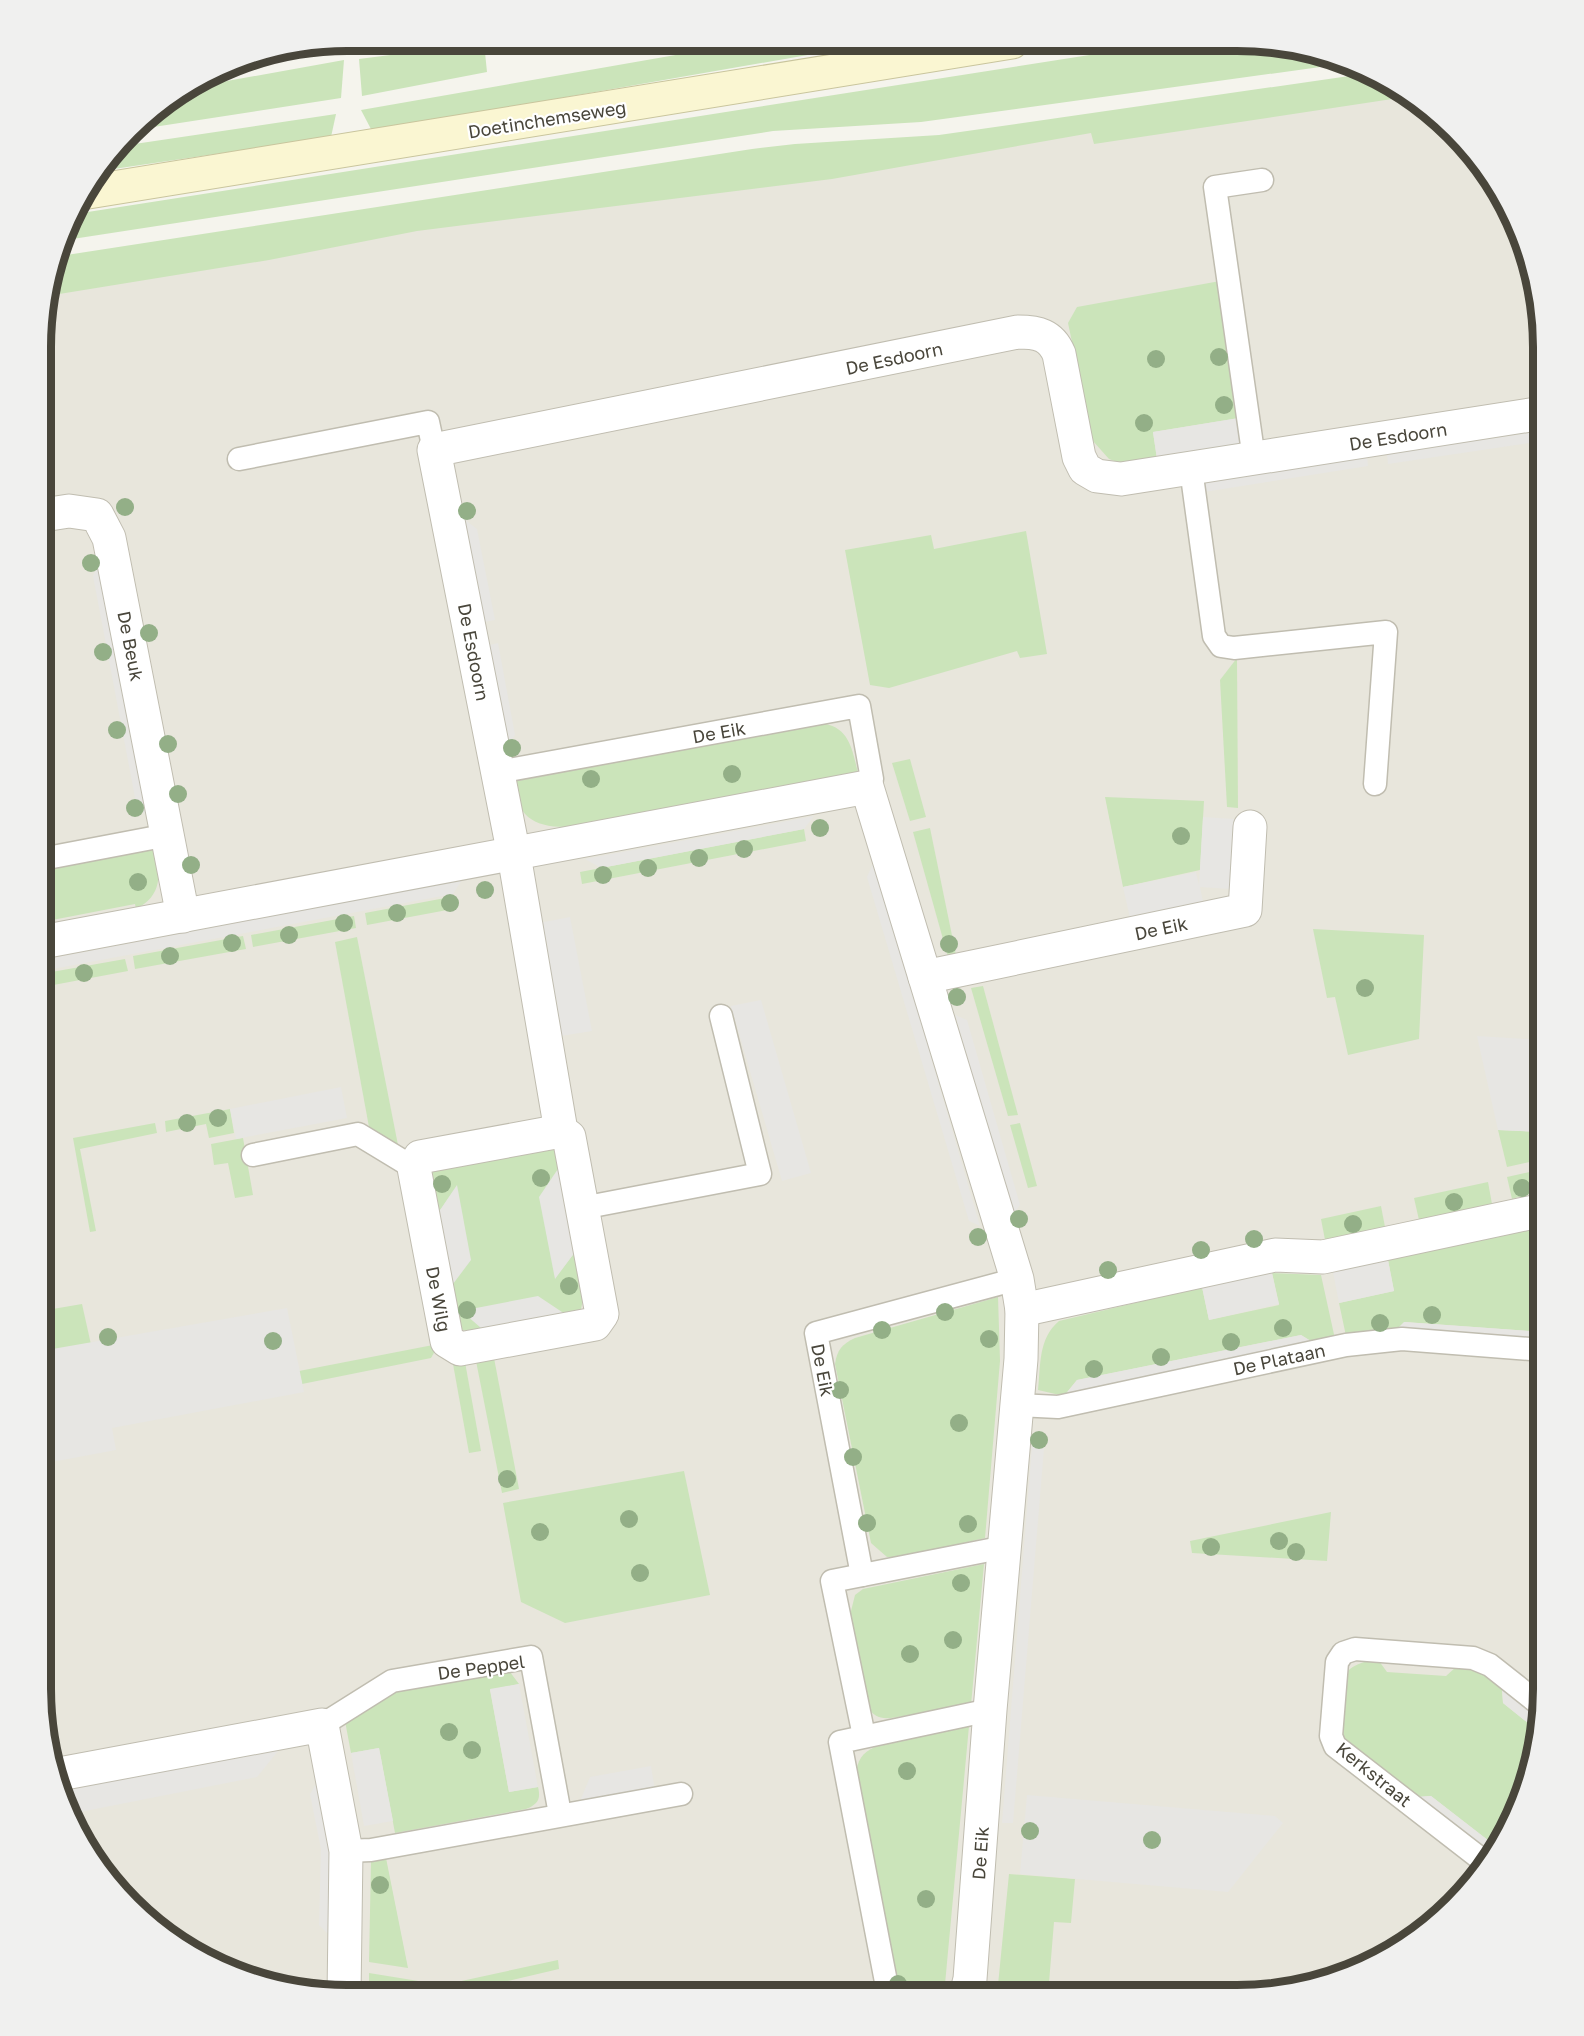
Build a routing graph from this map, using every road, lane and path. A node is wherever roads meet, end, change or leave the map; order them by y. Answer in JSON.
{"nodes":[{"id":1,"x":957,"y":51,"type":"edge"},
{"id":2,"x":1263,"y":180,"type":"dead end"},
{"id":3,"x":96,"y":192,"type":"edge"},
{"id":4,"x":1533,"y":415,"type":"edge"},
{"id":5,"x":434,"y":450,"type":"junction"},
{"id":6,"x":239,"y":459,"type":"dead end"},
{"id":7,"x":1254,"y":459,"type":"junction"},
{"id":8,"x":1191,"y":469,"type":"junction"},
{"id":9,"x":51,"y":513,"type":"edge"},
{"id":10,"x":498,"y":772,"type":"junction"},
{"id":11,"x":1375,"y":784,"type":"dead end"},
{"id":12,"x":867,"y":787,"type":"junction"},
{"id":13,"x":1250,"y":827,"type":"dead end"},
{"id":14,"x":168,"y":835,"type":"junction"},
{"id":15,"x":514,"y":855,"type":"junction"},
{"id":16,"x":51,"y":857,"type":"edge"},
{"id":17,"x":183,"y":916,"type":"junction"},
{"id":18,"x":51,"y":940,"type":"edge"},
{"id":19,"x":925,"y":977,"type":"junction"},
{"id":20,"x":721,"y":1016,"type":"dead end"},
{"id":21,"x":561,"y":1131,"type":"junction"},
{"id":22,"x":253,"y":1155,"type":"dead end"},
{"id":23,"x":414,"y":1168,"type":"junction"},
{"id":24,"x":582,"y":1208,"type":"junction"},
{"id":25,"x":1533,"y":1212,"type":"edge"},
{"id":26,"x":1019,"y":1295,"type":"junction"},
{"id":27,"x":1533,"y":1349,"type":"edge"},
{"id":28,"x":1018,"y":1406,"type":"junction"},
{"id":29,"x":1005,"y":1548,"type":"junction"},
{"id":30,"x":862,"y":1575,"type":"junction"},
{"id":31,"x":1532,"y":1699,"type":"edge"},
{"id":32,"x":990,"y":1710,"type":"junction"},
{"id":33,"x":322,"y":1725,"type":"junction"},
{"id":34,"x":864,"y":1736,"type":"junction"},
{"id":35,"x":64,"y":1773,"type":"edge"},
{"id":36,"x":681,"y":1794,"type":"dead end"},
{"id":37,"x":560,"y":1814,"type":"junction"},
{"id":38,"x":346,"y":1851,"type":"junction"},
{"id":39,"x":1480,"y":1858,"type":"edge"},
{"id":40,"x":344,"y":1985,"type":"edge"},
{"id":41,"x":887,"y":1985,"type":"edge"},
{"id":42,"x":968,"y":1985,"type":"edge"}],
"edges":[{"from":1,"to":3,"type":"main road","name":"Doetinchemseweg"},
{"from":2,"to":7,"type":"lane"},
{"from":4,"to":7,"type":"street","name":"De Esdoorn"},
{"from":5,"to":6,"type":"lane","name":"De Esdoorn"},
{"from":5,"to":8,"type":"street","name":"De Esdoorn"},
{"from":5,"to":10,"type":"street","name":"De Esdoorn"},
{"from":7,"to":8,"type":"street","name":"De Esdoorn"},
{"from":8,"to":11,"type":"lane"},
{"from":9,"to":14,"type":"street","name":"De Beuk"},
{"from":10,"to":12,"type":"lane","name":"De Eik"},
{"from":10,"to":15,"type":"street","name":"De Esdoorn"},
{"from":12,"to":15,"type":"street"},
{"from":12,"to":19,"type":"street","name":"De Eik"},
{"from":13,"to":19,"type":"street","name":"De Eik"},
{"from":14,"to":16,"type":"lane"},
{"from":14,"to":17,"type":"street","name":"De Beuk"},
{"from":15,"to":17,"type":"street"},
{"from":15,"to":21,"type":"street","name":"De Wilg"},
{"from":17,"to":18,"type":"street"},
{"from":19,"to":26,"type":"street","name":"De Eik"},
{"from":20,"to":24,"type":"lane"},
{"from":21,"to":23,"type":"street"},
{"from":21,"to":24,"type":"street","name":"De Wilg"},
{"from":22,"to":23,"type":"lane"},
{"from":23,"to":24,"type":"street","name":"De Wilg"},
{"from":25,"to":26,"type":"street"},
{"from":26,"to":28,"type":"street","name":"De Eik"},
{"from":26,"to":30,"type":"lane","name":"De Eik"},
{"from":27,"to":28,"type":"lane","name":"De Plataan"},
{"from":28,"to":29,"type":"street","name":"De Eik"},
{"from":29,"to":30,"type":"lane"},
{"from":29,"to":32,"type":"street","name":"De Eik"},
{"from":30,"to":34,"type":"lane"},
{"from":31,"to":39,"type":"lane","name":"Kerkstraat"},
{"from":32,"to":34,"type":"lane"},
{"from":32,"to":42,"type":"street","name":"De Eik"},
{"from":33,"to":35,"type":"street","name":"De Peppel"},
{"from":33,"to":37,"type":"lane","name":"De Peppel"},
{"from":33,"to":38,"type":"street"},
{"from":34,"to":41,"type":"lane"},
{"from":36,"to":37,"type":"lane"},
{"from":37,"to":38,"type":"lane"},
{"from":38,"to":40,"type":"street"}]}
